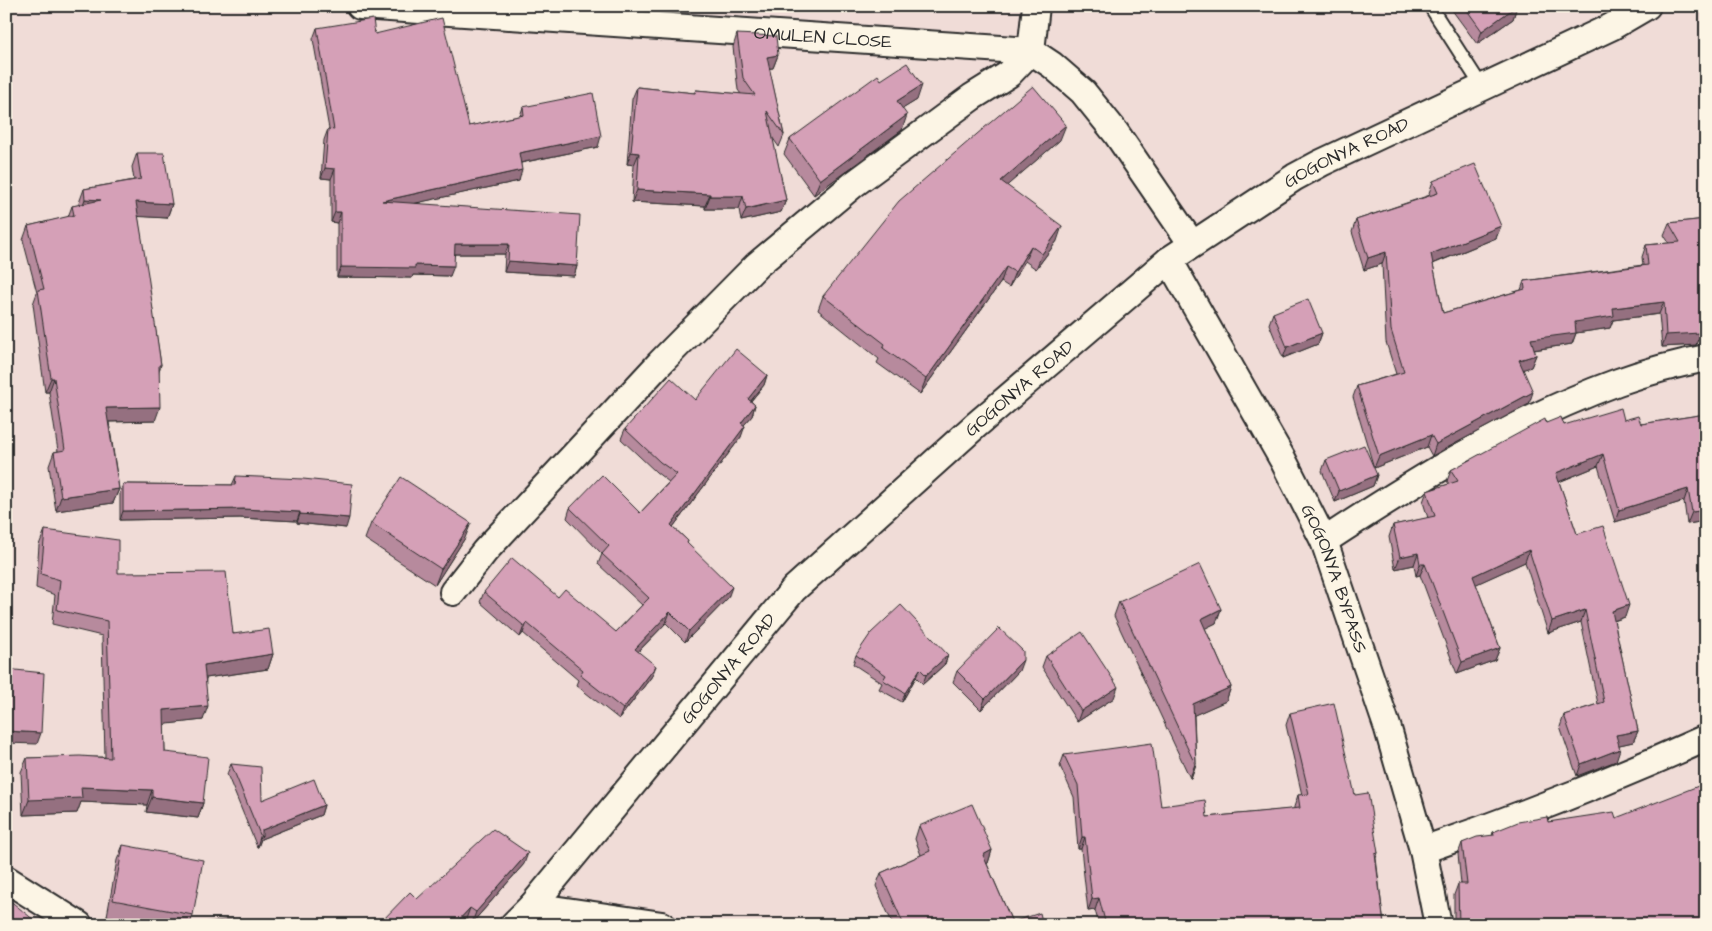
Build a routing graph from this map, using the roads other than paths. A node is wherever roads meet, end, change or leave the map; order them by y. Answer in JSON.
{"nodes":[{"id":1,"x":360,"y":6,"type":"edge"},
{"id":2,"x":1036,"y":6,"type":"edge"},
{"id":3,"x":1430,"y":6,"type":"edge"},
{"id":4,"x":1648,"y":6,"type":"edge"},
{"id":5,"x":1031,"y":51,"type":"junction"},
{"id":6,"x":1482,"y":87,"type":"junction"},
{"id":7,"x":1192,"y":244,"type":"junction"},
{"id":8,"x":1169,"y":260,"type":"junction"},
{"id":9,"x":1706,"y":358,"type":"edge"},
{"id":10,"x":1324,"y":541,"type":"junction"},
{"id":11,"x":453,"y":592,"type":"dead end"},
{"id":12,"x":1706,"y":738,"type":"edge"},
{"id":13,"x":1423,"y":850,"type":"junction"},
{"id":14,"x":6,"y":879,"type":"edge"},
{"id":15,"x":532,"y":906,"type":"junction"},
{"id":16,"x":79,"y":925,"type":"edge"},
{"id":17,"x":513,"y":925,"type":"edge"},
{"id":18,"x":662,"y":925,"type":"edge"},
{"id":19,"x":1438,"y":925,"type":"edge"}],
"edges":[{"from":1,"to":5,"type":"street","name":"OMULEN CLOSE"},
{"from":2,"to":5,"type":"street"},
{"from":3,"to":6,"type":"lane"},
{"from":4,"to":6,"type":"street","name":"GOGONYA ROAD"},
{"from":5,"to":7,"type":"street","name":"OMULEN CLOSE"},
{"from":5,"to":11,"type":"street"},
{"from":6,"to":7,"type":"street","name":"GOGONYA ROAD"},
{"from":7,"to":8,"type":"street","name":"GOGONYA ROAD"},
{"from":8,"to":10,"type":"street","name":"GOGONYA BYPASS"},
{"from":8,"to":15,"type":"street","name":"GOGONYA ROAD"},
{"from":9,"to":10,"type":"street"},
{"from":10,"to":13,"type":"street","name":"GOGONYA BYPASS"},
{"from":12,"to":13,"type":"street"},
{"from":13,"to":19,"type":"street","name":"GOGONYA BYPASS"},
{"from":14,"to":16,"type":"street"},
{"from":15,"to":17,"type":"street","name":"GOGONYA ROAD"},
{"from":15,"to":18,"type":"street"}]}
